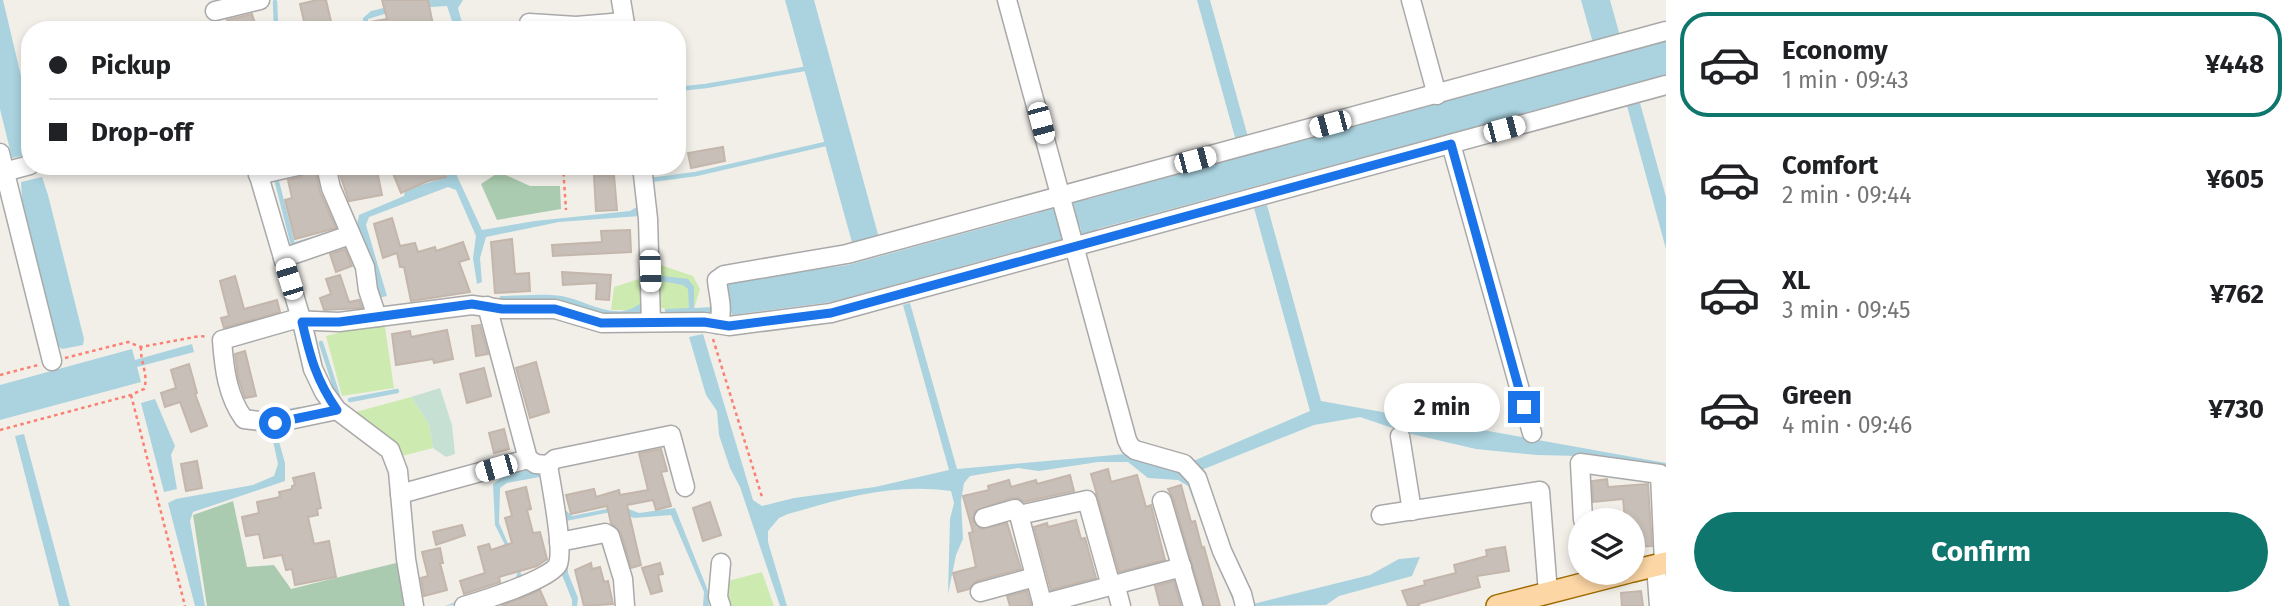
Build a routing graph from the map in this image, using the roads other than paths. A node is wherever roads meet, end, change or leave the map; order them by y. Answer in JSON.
{"nodes":[{"id":1,"x":260,"y":0,"type":"edge"},
{"id":2,"x":621,"y":0,"type":"edge"},
{"id":3,"x":1007,"y":0,"type":"edge"},
{"id":4,"x":1411,"y":0,"type":"edge"},
{"id":5,"x":214,"y":6,"type":"edge"},
{"id":6,"x":624,"y":21,"type":"edge"},
{"id":7,"x":1666,"y":31,"type":"edge"},
{"id":8,"x":1666,"y":85,"type":"edge"},
{"id":9,"x":1437,"y":94,"type":"junction"},
{"id":10,"x":1451,"y":144,"type":"junction"},
{"id":11,"x":0,"y":153,"type":"edge"},
{"id":12,"x":21,"y":168,"type":"edge"},
{"id":13,"x":2,"y":173,"type":"edge"},
{"id":14,"x":258,"y":175,"type":"edge"},
{"id":15,"x":328,"y":175,"type":"edge"},
{"id":16,"x":643,"y":175,"type":"edge"},
{"id":17,"x":1063,"y":204,"type":"junction"},
{"id":18,"x":350,"y":235,"type":"junction"},
{"id":19,"x":1073,"y":239,"type":"junction"},
{"id":20,"x":283,"y":258,"type":"junction"},
{"id":21,"x":487,"y":306,"type":"junction"},
{"id":22,"x":719,"y":312,"type":"junction"},
{"id":23,"x":377,"y":317,"type":"junction"},
{"id":24,"x":302,"y":322,"type":"junction"},
{"id":25,"x":651,"y":322,"type":"junction"},
{"id":26,"x":52,"y":361,"type":"road end"},
{"id":27,"x":337,"y":410,"type":"junction"},
{"id":28,"x":1532,"y":433,"type":"dead end"},
{"id":29,"x":1400,"y":436,"type":"dead end"},
{"id":30,"x":528,"y":459,"type":"junction"},
{"id":31,"x":548,"y":465,"type":"junction"},
{"id":32,"x":685,"y":487,"type":"dead end"},
{"id":33,"x":400,"y":494,"type":"junction"},
{"id":34,"x":1162,"y":501,"type":"dead end"},
{"id":35,"x":1582,"y":508,"type":"edge"},
{"id":36,"x":1412,"y":511,"type":"junction"},
{"id":37,"x":1019,"y":515,"type":"junction"},
{"id":38,"x":1381,"y":515,"type":"dead end"},
{"id":39,"x":984,"y":517,"type":"dead end"},
{"id":40,"x":563,"y":541,"type":"junction"},
{"id":41,"x":721,"y":563,"type":"dead end"},
{"id":42,"x":1662,"y":564,"type":"edge"},
{"id":43,"x":1182,"y":567,"type":"junction"},
{"id":44,"x":1645,"y":568,"type":"edge"},
{"id":45,"x":1035,"y":577,"type":"junction"},
{"id":46,"x":1113,"y":585,"type":"junction"},
{"id":47,"x":1568,"y":585,"type":"edge"},
{"id":48,"x":980,"y":592,"type":"dead end"},
{"id":49,"x":1548,"y":593,"type":"junction"},
{"id":50,"x":1043,"y":605,"type":"edge"},
{"id":51,"x":1245,"y":605,"type":"edge"},
{"id":52,"x":414,"y":606,"type":"edge"},
{"id":53,"x":464,"y":606,"type":"edge"},
{"id":54,"x":625,"y":606,"type":"edge"},
{"id":55,"x":721,"y":606,"type":"edge"},
{"id":56,"x":1121,"y":606,"type":"edge"},
{"id":57,"x":1193,"y":606,"type":"edge"},
{"id":58,"x":1497,"y":606,"type":"edge"},
{"id":59,"x":1659,"y":606,"type":"edge"}],
"edges":[{"from":1,"to":5,"type":"street"},
{"from":2,"to":6,"type":"street"},
{"from":3,"to":17,"type":"street"},
{"from":4,"to":9,"type":"street"},
{"from":7,"to":9,"type":"street"},
{"from":8,"to":10,"type":"street"},
{"from":9,"to":17,"type":"street"},
{"from":10,"to":19,"type":"street"},
{"from":10,"to":28,"type":"street"},
{"from":11,"to":13,"type":"street"},
{"from":12,"to":13,"type":"street"},
{"from":13,"to":26,"type":"street"},
{"from":14,"to":20,"type":"street"},
{"from":15,"to":18,"type":"street"},
{"from":16,"to":25,"type":"street"},
{"from":17,"to":19,"type":"street"},
{"from":17,"to":22,"type":"street"},
{"from":18,"to":20,"type":"street"},
{"from":18,"to":23,"type":"street"},
{"from":19,"to":22,"type":"street"},
{"from":19,"to":51,"type":"street"},
{"from":20,"to":24,"type":"street"},
{"from":21,"to":23,"type":"street"},
{"from":21,"to":25,"type":"street"},
{"from":21,"to":30,"type":"street"},
{"from":22,"to":25,"type":"street"},
{"from":23,"to":24,"type":"street"},
{"from":24,"to":27,"type":"street"},
{"from":24,"to":27,"type":"street"},
{"from":27,"to":33,"type":"street"},
{"from":29,"to":36,"type":"street"},
{"from":30,"to":31,"type":"street"},
{"from":30,"to":33,"type":"street"},
{"from":31,"to":32,"type":"street"},
{"from":31,"to":40,"type":"street"},
{"from":33,"to":52,"type":"street"},
{"from":34,"to":43,"type":"street"},
{"from":35,"to":42,"type":"street"},
{"from":36,"to":38,"type":"street"},
{"from":36,"to":49,"type":"street"},
{"from":37,"to":39,"type":"street"},
{"from":37,"to":45,"type":"street"},
{"from":37,"to":46,"type":"street"},
{"from":40,"to":53,"type":"street"},
{"from":40,"to":54,"type":"street"},
{"from":41,"to":55,"type":"street"},
{"from":42,"to":44,"type":"main road"},
{"from":42,"to":59,"type":"street"},
{"from":43,"to":46,"type":"street"},
{"from":43,"to":57,"type":"street"},
{"from":45,"to":48,"type":"street"},
{"from":45,"to":50,"type":"street"},
{"from":46,"to":50,"type":"street"},
{"from":46,"to":56,"type":"street"},
{"from":47,"to":49,"type":"main road"},
{"from":49,"to":58,"type":"main road"}]}
